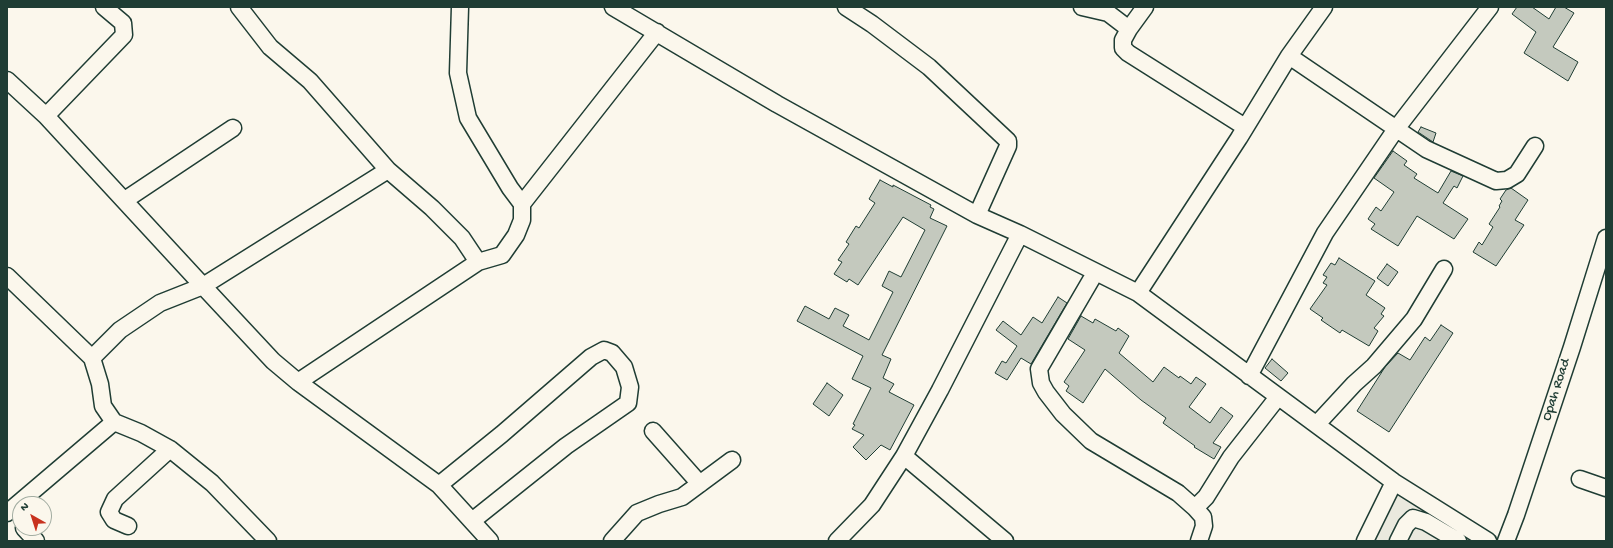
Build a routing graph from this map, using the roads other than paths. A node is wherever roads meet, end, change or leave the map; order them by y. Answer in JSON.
{"nodes":[{"id":1,"x":104,"y":7,"type":"edge"},
{"id":2,"x":239,"y":7,"type":"edge"},
{"id":3,"x":460,"y":7,"type":"edge"},
{"id":4,"x":613,"y":7,"type":"edge"},
{"id":5,"x":846,"y":7,"type":"edge"},
{"id":6,"x":1082,"y":7,"type":"edge"},
{"id":7,"x":1145,"y":7,"type":"edge"},
{"id":8,"x":1324,"y":7,"type":"edge"},
{"id":9,"x":1490,"y":7,"type":"edge"},
{"id":10,"x":1128,"y":29,"type":"junction"},
{"id":11,"x":656,"y":32,"type":"junction"},
{"id":12,"x":1289,"y":56,"type":"junction"},
{"id":13,"x":7,"y":80,"type":"edge"},
{"id":14,"x":46,"y":116,"type":"junction"},
{"id":15,"x":1245,"y":127,"type":"junction"},
{"id":16,"x":233,"y":128,"type":"dead end"},
{"id":17,"x":1396,"y":129,"type":"junction"},
{"id":18,"x":1535,"y":146,"type":"dead end"},
{"id":19,"x":388,"y":170,"type":"junction"},
{"id":20,"x":124,"y":200,"type":"junction"},
{"id":21,"x":522,"y":204,"type":"junction"},
{"id":22,"x":977,"y":215,"type":"junction"},
{"id":23,"x":1020,"y":234,"type":"junction"},
{"id":24,"x":1606,"y":238,"type":"edge"},
{"id":25,"x":478,"y":262,"type":"junction"},
{"id":26,"x":1444,"y":269,"type":"dead end"},
{"id":27,"x":1095,"y":273,"type":"junction"},
{"id":28,"x":7,"y":276,"type":"edge"},
{"id":29,"x":203,"y":286,"type":"junction"},
{"id":30,"x":1138,"y":293,"type":"junction"},
{"id":31,"x":92,"y":358,"type":"junction"},
{"id":32,"x":1249,"y":376,"type":"junction"},
{"id":33,"x":298,"y":382,"type":"junction"},
{"id":34,"x":1278,"y":397,"type":"junction"},
{"id":35,"x":114,"y":422,"type":"junction"},
{"id":36,"x":1317,"y":424,"type":"junction"},
{"id":37,"x":653,"y":431,"type":"dead end"},
{"id":38,"x":170,"y":449,"type":"junction"},
{"id":39,"x":904,"y":456,"type":"junction"},
{"id":40,"x":732,"y":460,"type":"dead end"},
{"id":41,"x":1580,"y":479,"type":"dead end"},
{"id":42,"x":1394,"y":482,"type":"junction"},
{"id":43,"x":700,"y":484,"type":"junction"},
{"id":44,"x":439,"y":485,"type":"junction"},
{"id":45,"x":1606,"y":488,"type":"edge"},
{"id":46,"x":1195,"y":508,"type":"junction"},
{"id":47,"x":7,"y":512,"type":"edge"},
{"id":48,"x":472,"y":521,"type":"junction"},
{"id":49,"x":128,"y":526,"type":"dead end"},
{"id":50,"x":482,"y":539,"type":"edge"},
{"id":51,"x":266,"y":540,"type":"edge"},
{"id":52,"x":612,"y":541,"type":"edge"},
{"id":53,"x":837,"y":541,"type":"edge"},
{"id":54,"x":1006,"y":541,"type":"edge"},
{"id":55,"x":1199,"y":541,"type":"edge"},
{"id":56,"x":1365,"y":541,"type":"edge"},
{"id":57,"x":1398,"y":541,"type":"edge"},
{"id":58,"x":1458,"y":541,"type":"edge"},
{"id":59,"x":1488,"y":541,"type":"edge"},
{"id":60,"x":1506,"y":541,"type":"edge"}],
"edges":[{"from":1,"to":14,"type":"street"},
{"from":2,"to":19,"type":"street"},
{"from":3,"to":21,"type":"street"},
{"from":4,"to":11,"type":"street"},
{"from":5,"to":22,"type":"street"},
{"from":6,"to":10,"type":"street"},
{"from":7,"to":10,"type":"street"},
{"from":8,"to":12,"type":"street"},
{"from":9,"to":17,"type":"street"},
{"from":10,"to":15,"type":"street"},
{"from":11,"to":21,"type":"street"},
{"from":11,"to":22,"type":"street"},
{"from":12,"to":15,"type":"street"},
{"from":12,"to":17,"type":"street"},
{"from":13,"to":14,"type":"street"},
{"from":14,"to":20,"type":"street"},
{"from":15,"to":30,"type":"street"},
{"from":16,"to":20,"type":"street"},
{"from":17,"to":18,"type":"street"},
{"from":17,"to":32,"type":"street"},
{"from":19,"to":25,"type":"street"},
{"from":19,"to":29,"type":"street"},
{"from":20,"to":29,"type":"street"},
{"from":21,"to":25,"type":"street"},
{"from":22,"to":23,"type":"street"},
{"from":23,"to":27,"type":"street"},
{"from":23,"to":39,"type":"street"},
{"from":24,"to":60,"type":"street","name":"Opah Road"},
{"from":25,"to":33,"type":"street"},
{"from":26,"to":36,"type":"street"},
{"from":27,"to":30,"type":"street"},
{"from":27,"to":46,"type":"street"},
{"from":28,"to":31,"type":"street"},
{"from":29,"to":31,"type":"street"},
{"from":29,"to":33,"type":"street"},
{"from":30,"to":32,"type":"street"},
{"from":31,"to":35,"type":"street"},
{"from":32,"to":34,"type":"street"},
{"from":33,"to":44,"type":"street"},
{"from":34,"to":36,"type":"street"},
{"from":34,"to":46,"type":"street"},
{"from":35,"to":38,"type":"street"},
{"from":35,"to":47,"type":"street"},
{"from":36,"to":42,"type":"street"},
{"from":37,"to":43,"type":"street"},
{"from":38,"to":49,"type":"street"},
{"from":38,"to":51,"type":"street"},
{"from":39,"to":53,"type":"street"},
{"from":39,"to":54,"type":"street"},
{"from":40,"to":43,"type":"street"},
{"from":41,"to":45,"type":"street"},
{"from":42,"to":56,"type":"street"},
{"from":42,"to":59,"type":"street"},
{"from":43,"to":52,"type":"street"},
{"from":44,"to":48,"type":"street"},
{"from":44,"to":48,"type":"street"},
{"from":46,"to":55,"type":"street"},
{"from":48,"to":50,"type":"street"},
{"from":57,"to":58,"type":"street"}]}
